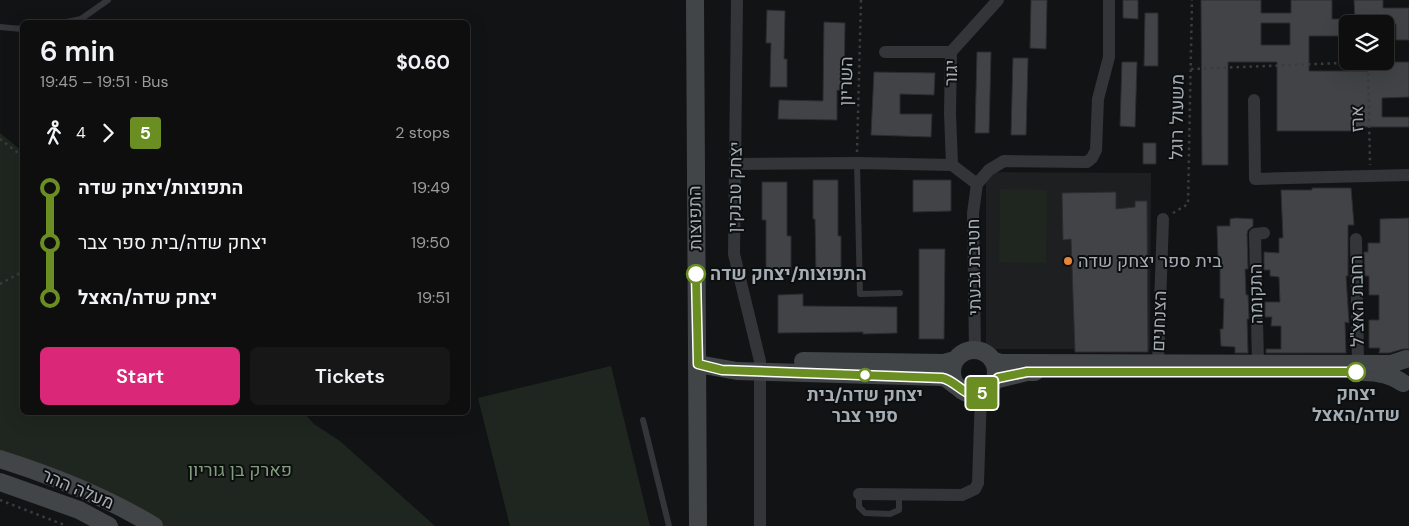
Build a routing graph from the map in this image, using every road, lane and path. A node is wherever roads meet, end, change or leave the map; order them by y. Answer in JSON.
{"nodes":[{"id":1,"x":108,"y":0,"type":"edge"},
{"id":2,"x":695,"y":0,"type":"edge"},
{"id":3,"x":737,"y":0,"type":"edge"},
{"id":4,"x":860,"y":0,"type":"edge"},
{"id":5,"x":998,"y":0,"type":"edge"},
{"id":6,"x":1109,"y":0,"type":"edge"},
{"id":7,"x":1192,"y":0,"type":"edge"},
{"id":8,"x":76,"y":20,"type":"edge"},
{"id":9,"x":0,"y":27,"type":"edge"},
{"id":10,"x":20,"y":28,"type":"edge"},
{"id":11,"x":884,"y":52,"type":"dead end"},
{"id":12,"x":950,"y":52,"type":"junction"},
{"id":13,"x":1339,"y":63,"type":"edge"},
{"id":14,"x":1191,"y":69,"type":"junction"},
{"id":15,"x":1368,"y":70,"type":"edge"},
{"id":16,"x":1254,"y":100,"type":"dead end"},
{"id":17,"x":0,"y":139,"type":"edge"},
{"id":18,"x":20,"y":154,"type":"edge"},
{"id":19,"x":857,"y":163,"type":"junction"},
{"id":20,"x":736,"y":164,"type":"junction"},
{"id":21,"x":952,"y":165,"type":"junction"},
{"id":22,"x":1409,"y":175,"type":"edge"},
{"id":23,"x":1370,"y":176,"type":"junction"},
{"id":24,"x":977,"y":184,"type":"junction"},
{"id":25,"x":1162,"y":219,"type":"joint"},
{"id":26,"x":1264,"y":233,"type":"dead end"},
{"id":27,"x":1356,"y":239,"type":"dead end"},
{"id":28,"x":20,"y":273,"type":"edge"},
{"id":29,"x":0,"y":284,"type":"edge"},
{"id":30,"x":900,"y":293,"type":"dead end"},
{"id":31,"x":975,"y":350,"type":"junction"},
{"id":32,"x":1407,"y":358,"type":"edge"},
{"id":33,"x":955,"y":360,"type":"junction"},
{"id":34,"x":992,"y":360,"type":"junction"},
{"id":35,"x":1158,"y":363,"type":"junction"},
{"id":36,"x":1258,"y":363,"type":"junction"},
{"id":37,"x":1358,"y":363,"type":"junction"},
{"id":38,"x":698,"y":364,"type":"junction"},
{"id":39,"x":760,"y":366,"type":"junction"},
{"id":40,"x":994,"y":380,"type":"junction"},
{"id":41,"x":956,"y":386,"type":"junction"},
{"id":42,"x":1406,"y":387,"type":"edge"},
{"id":43,"x":981,"y":393,"type":"junction"},
{"id":44,"x":642,"y":420,"type":"dead end"},
{"id":45,"x":0,"y":459,"type":"edge"},
{"id":46,"x":0,"y":482,"type":"edge"},
{"id":47,"x":859,"y":494,"type":"joint"},
{"id":48,"x":899,"y":495,"type":"junction"},
{"id":49,"x":0,"y":500,"type":"edge"},
{"id":50,"x":67,"y":526,"type":"edge"},
{"id":51,"x":109,"y":526,"type":"edge"},
{"id":52,"x":154,"y":526,"type":"edge"},
{"id":53,"x":669,"y":526,"type":"edge"},
{"id":54,"x":698,"y":526,"type":"edge"},
{"id":55,"x":760,"y":526,"type":"edge"}],
"edges":[{"from":1,"to":8,"type":"lane"},
{"from":2,"to":38,"type":"street","name":"התפוצות"},
{"from":3,"to":20,"type":"street","name":"יצחק טבנקין"},
{"from":4,"to":19,"type":"path","name":"השריון"},
{"from":5,"to":12,"type":"street","name":"יגור"},
{"from":6,"to":24,"type":"street"},
{"from":7,"to":14,"type":"path","name":"משעול רוגל"},
{"from":9,"to":10,"type":"lane"},
{"from":11,"to":12,"type":"street"},
{"from":12,"to":21,"type":"street","name":"יגור"},
{"from":13,"to":14,"type":"path"},
{"from":14,"to":25,"type":"path","name":"משעול רוגל"},
{"from":15,"to":23,"type":"path","name":"ארז"},
{"from":16,"to":23,"type":"street"},
{"from":17,"to":18,"type":"path"},
{"from":19,"to":20,"type":"street"},
{"from":19,"to":21,"type":"street"},
{"from":19,"to":30,"type":"lane"},
{"from":20,"to":39,"type":"street","name":"יצחק טבנקין"},
{"from":21,"to":24,"type":"street"},
{"from":22,"to":23,"type":"street"},
{"from":24,"to":31,"type":"street","name":"חטיבת גבעתי"},
{"from":25,"to":35,"type":"street","name":"הצנחנים"},
{"from":26,"to":36,"type":"street","name":"התקומה"},
{"from":27,"to":37,"type":"street","name":"רחבת האצ\"ל"},
{"from":28,"to":29,"type":"path"},
{"from":31,"to":33,"type":"street"},
{"from":31,"to":34,"type":"street"},
{"from":32,"to":37,"type":"street"},
{"from":32,"to":42,"type":"street"},
{"from":33,"to":39,"type":"street"},
{"from":33,"to":41,"type":"street"},
{"from":34,"to":35,"type":"street"},
{"from":34,"to":40,"type":"street"},
{"from":35,"to":36,"type":"street"},
{"from":36,"to":37,"type":"street"},
{"from":38,"to":39,"type":"street"},
{"from":38,"to":54,"type":"street","name":"התפוצות"},
{"from":39,"to":41,"type":"street"},
{"from":39,"to":55,"type":"street","name":"יצחק טבנקין"},
{"from":40,"to":42,"type":"street"},
{"from":40,"to":43,"type":"street"},
{"from":41,"to":43,"type":"street"},
{"from":43,"to":48,"type":"street"},
{"from":44,"to":53,"type":"lane"},
{"from":45,"to":52,"type":"street","name":"מעלה ההר"},
{"from":46,"to":51,"type":"street","name":"מעלה ההר"},
{"from":47,"to":48,"type":"street"},
{"from":47,"to":48,"type":"lane"},
{"from":49,"to":50,"type":"path"}]}
